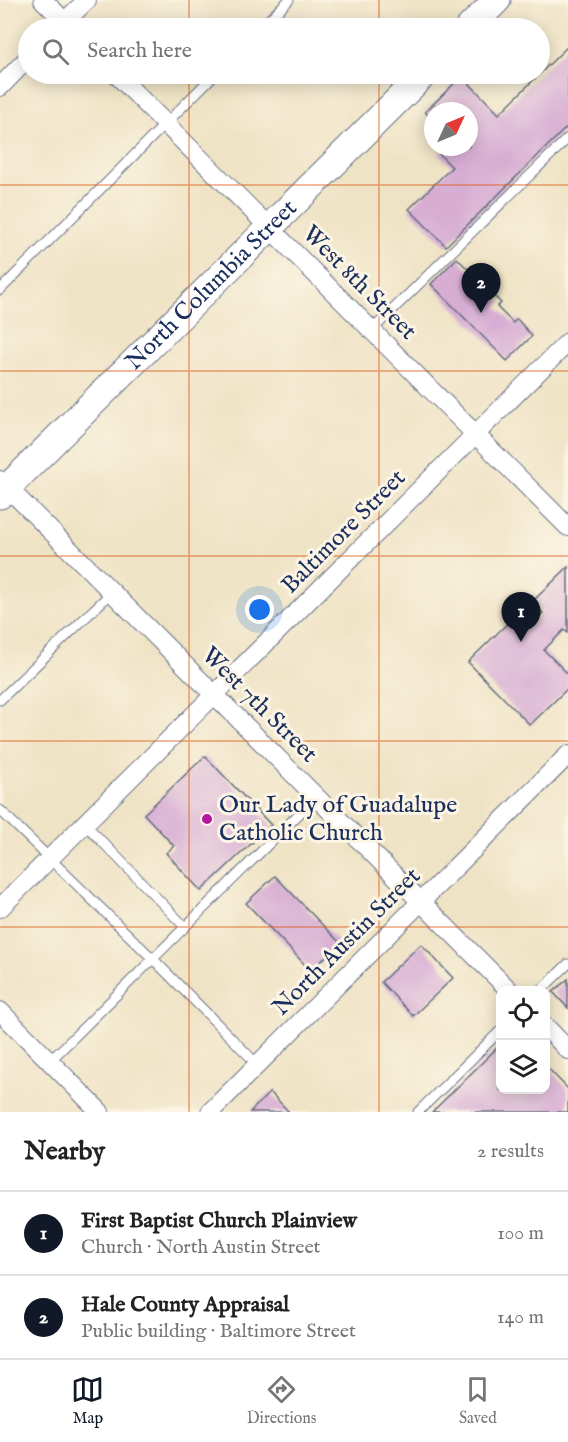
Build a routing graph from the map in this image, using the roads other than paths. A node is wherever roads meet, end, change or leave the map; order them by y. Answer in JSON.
{"nodes":[{"id":1,"x":43,"y":0,"type":"edge"},
{"id":2,"x":87,"y":0,"type":"edge"},
{"id":3,"x":289,"y":0,"type":"edge"},
{"id":4,"x":497,"y":0,"type":"edge"},
{"id":5,"x":58,"y":18,"type":"edge"},
{"id":6,"x":72,"y":18,"type":"edge"},
{"id":7,"x":270,"y":18,"type":"edge"},
{"id":8,"x":479,"y":18,"type":"edge"},
{"id":9,"x":18,"y":68,"type":"edge"},
{"id":10,"x":126,"y":84,"type":"edge"},
{"id":11,"x":205,"y":84,"type":"edge"},
{"id":12,"x":414,"y":84,"type":"edge"},
{"id":13,"x":0,"y":87,"type":"edge"},
{"id":14,"x":166,"y":123,"type":"junction"},
{"id":15,"x":568,"y":138,"type":"edge"},
{"id":16,"x":269,"y":227,"type":"junction"},
{"id":17,"x":0,"y":290,"type":"edge"},
{"id":18,"x":372,"y":330,"type":"junction"},
{"id":19,"x":568,"y":342,"type":"edge"},
{"id":20,"x":475,"y":434,"type":"junction"},
{"id":21,"x":3,"y":488,"type":"edge"},
{"id":22,"x":568,"y":527,"type":"edge"},
{"id":23,"x":112,"y":592,"type":"junction"},
{"id":24,"x":214,"y":694,"type":"junction"},
{"id":25,"x":0,"y":700,"type":"edge"},
{"id":26,"x":568,"y":755,"type":"edge"},
{"id":27,"x":316,"y":797,"type":"junction"},
{"id":28,"x":0,"y":810,"type":"edge"},
{"id":29,"x":85,"y":824,"type":"junction"},
{"id":30,"x":48,"y":860,"type":"junction"},
{"id":31,"x":421,"y":902,"type":"junction"},
{"id":32,"x":0,"y":908,"type":"edge"},
{"id":33,"x":185,"y":927,"type":"junction"},
{"id":34,"x":153,"y":958,"type":"junction"},
{"id":35,"x":568,"y":964,"type":"edge"},
{"id":36,"x":505,"y":986,"type":"edge"},
{"id":37,"x":545,"y":986,"type":"edge"},
{"id":38,"x":0,"y":1011,"type":"edge"},
{"id":39,"x":550,"y":1031,"type":"edge"},
{"id":40,"x":496,"y":1035,"type":"edge"},
{"id":41,"x":568,"y":1050,"type":"edge"},
{"id":42,"x":50,"y":1061,"type":"junction"},
{"id":43,"x":258,"y":1065,"type":"junction"},
{"id":44,"x":100,"y":1112,"type":"edge"},
{"id":45,"x":210,"y":1112,"type":"edge"},
{"id":46,"x":418,"y":1112,"type":"edge"}],
"edges":[{"from":1,"to":5,"type":"street"},
{"from":2,"to":6,"type":"street"},
{"from":3,"to":7,"type":"lane"},
{"from":4,"to":8,"type":"main road"},
{"from":9,"to":13,"type":"street"},
{"from":10,"to":14,"type":"street","name":"West 8th Street"},
{"from":11,"to":14,"type":"lane"},
{"from":12,"to":16,"type":"main road","name":"North Columbia Street"},
{"from":14,"to":16,"type":"street","name":"West 8th Street"},
{"from":14,"to":17,"type":"lane"},
{"from":15,"to":18,"type":"lane"},
{"from":16,"to":18,"type":"street","name":"West 8th Street"},
{"from":16,"to":21,"type":"main road","name":"North Columbia Street"},
{"from":18,"to":20,"type":"street","name":"West 8th Street"},
{"from":19,"to":20,"type":"street","name":"Baltimore Street"},
{"from":20,"to":22,"type":"street","name":"West 8th Street"},
{"from":20,"to":24,"type":"street","name":"Baltimore Street"},
{"from":21,"to":23,"type":"street","name":"West 7th Street"},
{"from":23,"to":24,"type":"street","name":"West 7th Street"},
{"from":23,"to":25,"type":"lane"},
{"from":24,"to":27,"type":"street","name":"West 7th Street"},
{"from":24,"to":29,"type":"street","name":"Baltimore Street"},
{"from":26,"to":31,"type":"street","name":"North Austin Street"},
{"from":27,"to":31,"type":"street","name":"West 7th Street"},
{"from":27,"to":33,"type":"lane"},
{"from":28,"to":30,"type":"lane"},
{"from":29,"to":30,"type":"street","name":"Baltimore Street"},
{"from":29,"to":33,"type":"lane"},
{"from":30,"to":32,"type":"street","name":"Baltimore Street"},
{"from":30,"to":34,"type":"lane"},
{"from":31,"to":36,"type":"street","name":"West 7th Street"},
{"from":31,"to":43,"type":"street","name":"North Austin Street"},
{"from":33,"to":34,"type":"lane"},
{"from":34,"to":42,"type":"lane"},
{"from":34,"to":43,"type":"lane"},
{"from":35,"to":37,"type":"lane"},
{"from":38,"to":42,"type":"street"},
{"from":39,"to":41,"type":"street"},
{"from":40,"to":46,"type":"lane"},
{"from":42,"to":44,"type":"street"},
{"from":43,"to":45,"type":"street","name":"North Austin Street"}]}
